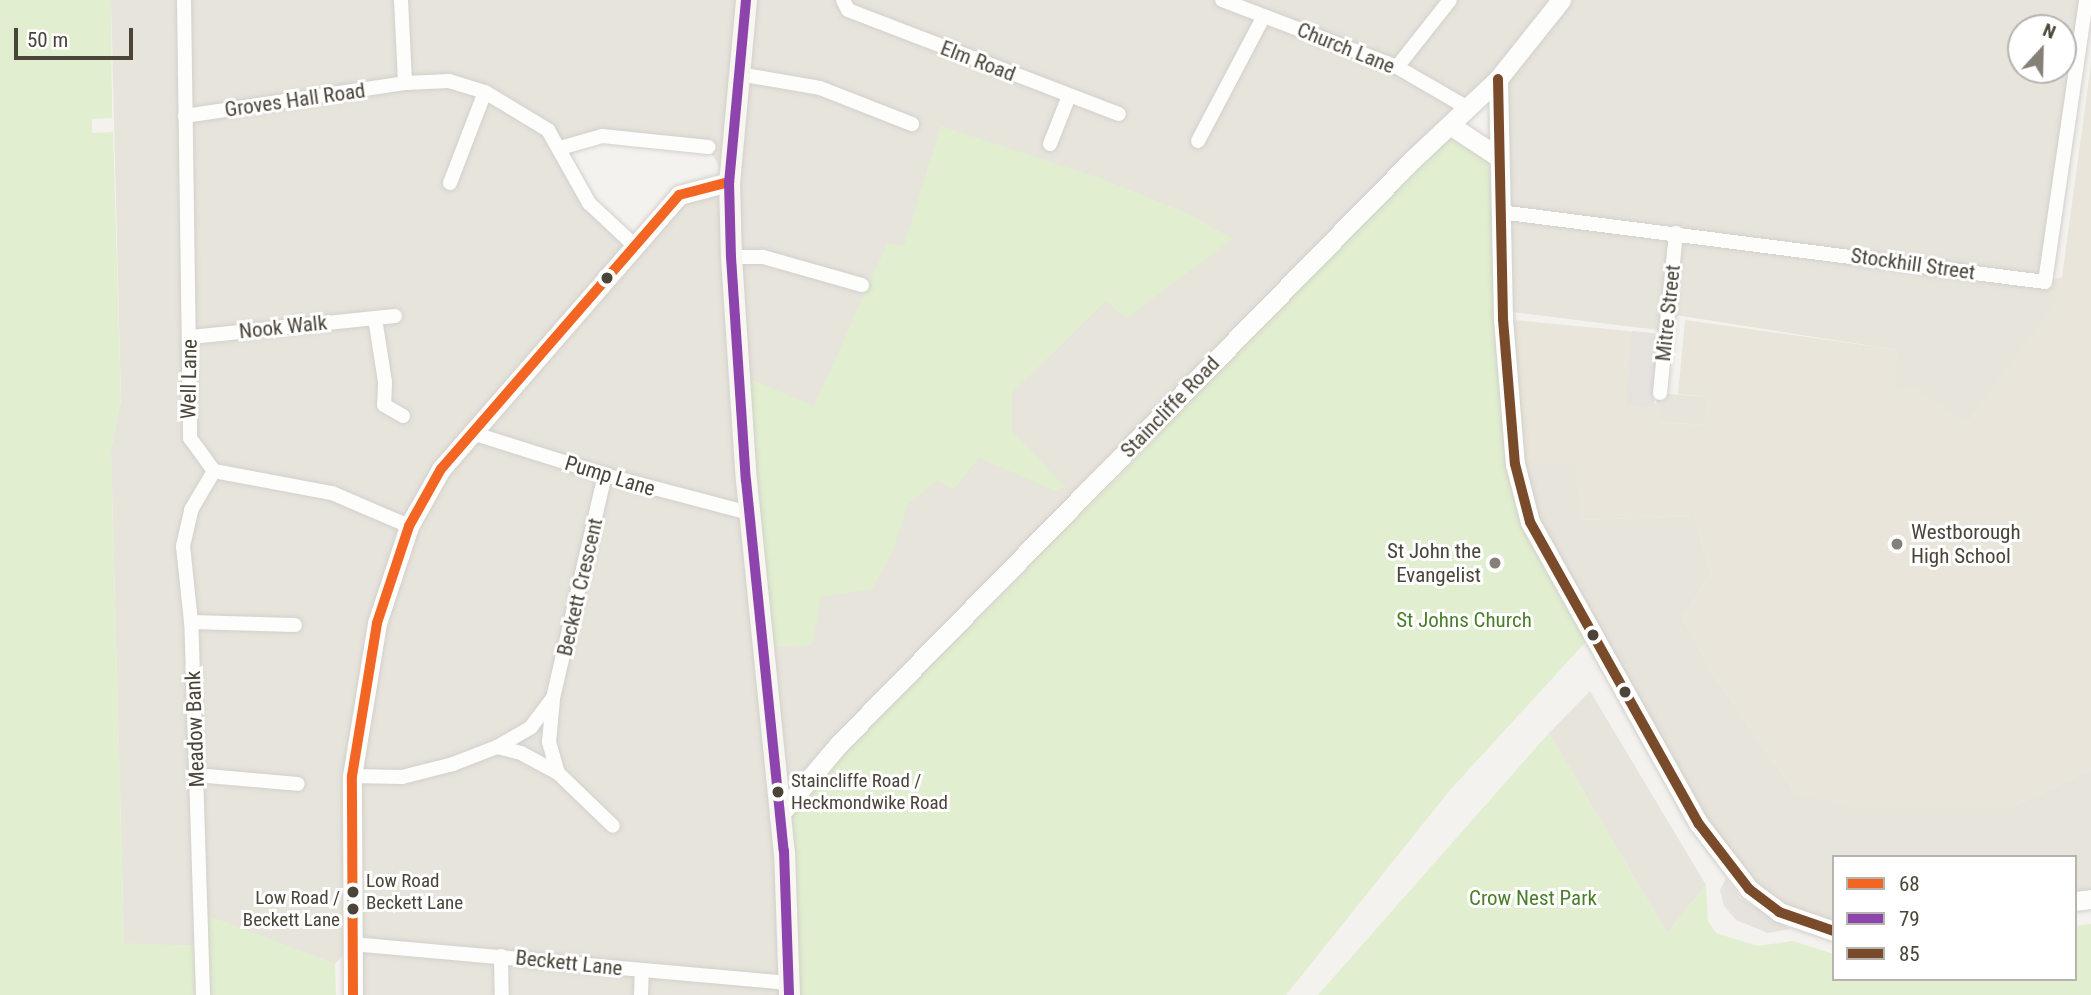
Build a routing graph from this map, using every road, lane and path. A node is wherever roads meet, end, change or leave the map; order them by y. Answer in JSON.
{"nodes":[{"id":1,"x":184,"y":0,"type":"edge"},
{"id":2,"x":401,"y":0,"type":"edge"},
{"id":3,"x":746,"y":0,"type":"edge"},
{"id":4,"x":843,"y":0,"type":"edge"},
{"id":5,"x":1222,"y":0,"type":"edge"},
{"id":6,"x":1450,"y":0,"type":"edge"},
{"id":7,"x":1561,"y":0,"type":"edge"},
{"id":8,"x":2086,"y":0,"type":"edge"},
{"id":9,"x":1240,"y":3,"type":"edge"},
{"id":10,"x":1264,"y":16,"type":"junction"},
{"id":11,"x":1397,"y":67,"type":"junction"},
{"id":12,"x":739,"y":74,"type":"junction"},
{"id":13,"x":1498,"y":79,"type":"junction"},
{"id":14,"x":405,"y":83,"type":"junction"},
{"id":15,"x":485,"y":92,"type":"junction"},
{"id":16,"x":1069,"y":96,"type":"junction"},
{"id":17,"x":1466,"y":107,"type":"junction"},
{"id":18,"x":1119,"y":114,"type":"dead end"},
{"id":19,"x":185,"y":116,"type":"junction"},
{"id":20,"x":912,"y":124,"type":"dead end"},
{"id":21,"x":1450,"y":125,"type":"junction"},
{"id":22,"x":1198,"y":141,"type":"dead end"},
{"id":23,"x":1050,"y":144,"type":"dead end"},
{"id":24,"x":708,"y":147,"type":"dead end"},
{"id":25,"x":561,"y":148,"type":"junction"},
{"id":26,"x":1497,"y":156,"type":"junction"},
{"id":27,"x":450,"y":183,"type":"dead end"},
{"id":28,"x":729,"y":183,"type":"junction"},
{"id":29,"x":1500,"y":212,"type":"junction"},
{"id":30,"x":1676,"y":233,"type":"junction"},
{"id":31,"x":635,"y":246,"type":"junction"},
{"id":32,"x":731,"y":257,"type":"junction"},
{"id":33,"x":862,"y":285,"type":"dead end"},
{"id":34,"x":395,"y":316,"type":"dead end"},
{"id":35,"x":375,"y":318,"type":"junction"},
{"id":36,"x":191,"y":337,"type":"junction"},
{"id":37,"x":1660,"y":393,"type":"dead end"},
{"id":38,"x":403,"y":416,"type":"dead end"},
{"id":39,"x":472,"y":433,"type":"junction"},
{"id":40,"x":214,"y":471,"type":"junction"},
{"id":41,"x":606,"y":475,"type":"junction"},
{"id":42,"x":749,"y":513,"type":"junction"},
{"id":43,"x":409,"y":526,"type":"junction"},
{"id":44,"x":191,"y":622,"type":"junction"},
{"id":45,"x":295,"y":625,"type":"dead end"},
{"id":46,"x":553,"y":698,"type":"junction"},
{"id":47,"x":497,"y":747,"type":"junction"},
{"id":48,"x":558,"y":773,"type":"junction"},
{"id":49,"x":196,"y":775,"type":"junction"},
{"id":50,"x":352,"y":776,"type":"junction"},
{"id":51,"x":298,"y":784,"type":"dead end"},
{"id":52,"x":779,"y":815,"type":"junction"},
{"id":53,"x":612,"y":826,"type":"dead end"},
{"id":54,"x":1832,"y":930,"type":"edge"},
{"id":55,"x":352,"y":944,"type":"junction"},
{"id":56,"x":501,"y":956,"type":"junction"},
{"id":57,"x":642,"y":971,"type":"junction"},
{"id":58,"x":788,"y":989,"type":"edge"},
{"id":59,"x":203,"y":995,"type":"edge"},
{"id":60,"x":353,"y":995,"type":"edge"},
{"id":61,"x":502,"y":995,"type":"edge"},
{"id":62,"x":641,"y":995,"type":"edge"}],
"edges":[{"from":1,"to":19,"type":"street","name":"Well Lane"},
{"from":2,"to":14,"type":"street"},
{"from":3,"to":12,"type":"main road"},
{"from":4,"to":16,"type":"street","name":"Elm Road"},
{"from":5,"to":9,"type":"street","name":"Church Lane"},
{"from":6,"to":11,"type":"street"},
{"from":7,"to":13,"type":"street","name":"Staincliffe Road"},
{"from":8,"to":30,"type":"street","name":"Stockhill Street"},
{"from":9,"to":10,"type":"street","name":"Church Lane"},
{"from":10,"to":11,"type":"street","name":"Church Lane"},
{"from":10,"to":22,"type":"street"},
{"from":11,"to":17,"type":"street","name":"Church Lane"},
{"from":12,"to":20,"type":"street"},
{"from":12,"to":28,"type":"main road"},
{"from":13,"to":17,"type":"street","name":"Staincliffe Road"},
{"from":13,"to":26,"type":"street"},
{"from":14,"to":15,"type":"street","name":"Groves Hall Road"},
{"from":14,"to":19,"type":"street","name":"Groves Hall Road"},
{"from":15,"to":25,"type":"street","name":"Groves Hall Road"},
{"from":15,"to":27,"type":"street"},
{"from":16,"to":18,"type":"street","name":"Elm Road"},
{"from":16,"to":23,"type":"street"},
{"from":17,"to":21,"type":"street","name":"Staincliffe Road"},
{"from":19,"to":36,"type":"street","name":"Well Lane"},
{"from":21,"to":26,"type":"street"},
{"from":21,"to":52,"type":"street","name":"Staincliffe Road"},
{"from":24,"to":25,"type":"street"},
{"from":25,"to":31,"type":"street","name":"Groves Hall Road"},
{"from":26,"to":29,"type":"street"},
{"from":28,"to":31,"type":"street"},
{"from":28,"to":32,"type":"main road"},
{"from":29,"to":30,"type":"street","name":"Stockhill Street"},
{"from":29,"to":54,"type":"street"},
{"from":30,"to":37,"type":"street","name":"Mitre Street"},
{"from":31,"to":39,"type":"street"},
{"from":32,"to":33,"type":"street"},
{"from":32,"to":42,"type":"main road"},
{"from":34,"to":35,"type":"street","name":"Nook Walk"},
{"from":35,"to":36,"type":"street","name":"Nook Walk"},
{"from":35,"to":38,"type":"street"},
{"from":36,"to":40,"type":"street","name":"Well Lane"},
{"from":39,"to":41,"type":"street","name":"Pump Lane"},
{"from":39,"to":43,"type":"street"},
{"from":40,"to":43,"type":"street"},
{"from":40,"to":44,"type":"street","name":"Meadow Bank"},
{"from":41,"to":42,"type":"street","name":"Pump Lane"},
{"from":41,"to":46,"type":"street","name":"Beckett Crescent"},
{"from":42,"to":52,"type":"main road"},
{"from":43,"to":50,"type":"street"},
{"from":44,"to":45,"type":"street"},
{"from":44,"to":49,"type":"street","name":"Meadow Bank"},
{"from":46,"to":47,"type":"street","name":"Beckett Crescent"},
{"from":46,"to":48,"type":"street","name":"Beckett Crescent"},
{"from":47,"to":48,"type":"street"},
{"from":47,"to":50,"type":"street","name":"Beckett Crescent"},
{"from":48,"to":53,"type":"street"},
{"from":49,"to":51,"type":"street"},
{"from":49,"to":59,"type":"street","name":"Meadow Bank"},
{"from":50,"to":55,"type":"street"},
{"from":52,"to":58,"type":"main road"},
{"from":55,"to":56,"type":"street","name":"Beckett Lane"},
{"from":55,"to":60,"type":"street"},
{"from":56,"to":57,"type":"street","name":"Beckett Lane"},
{"from":56,"to":61,"type":"street"},
{"from":57,"to":58,"type":"street","name":"Beckett Lane"},
{"from":57,"to":62,"type":"street"}]}
